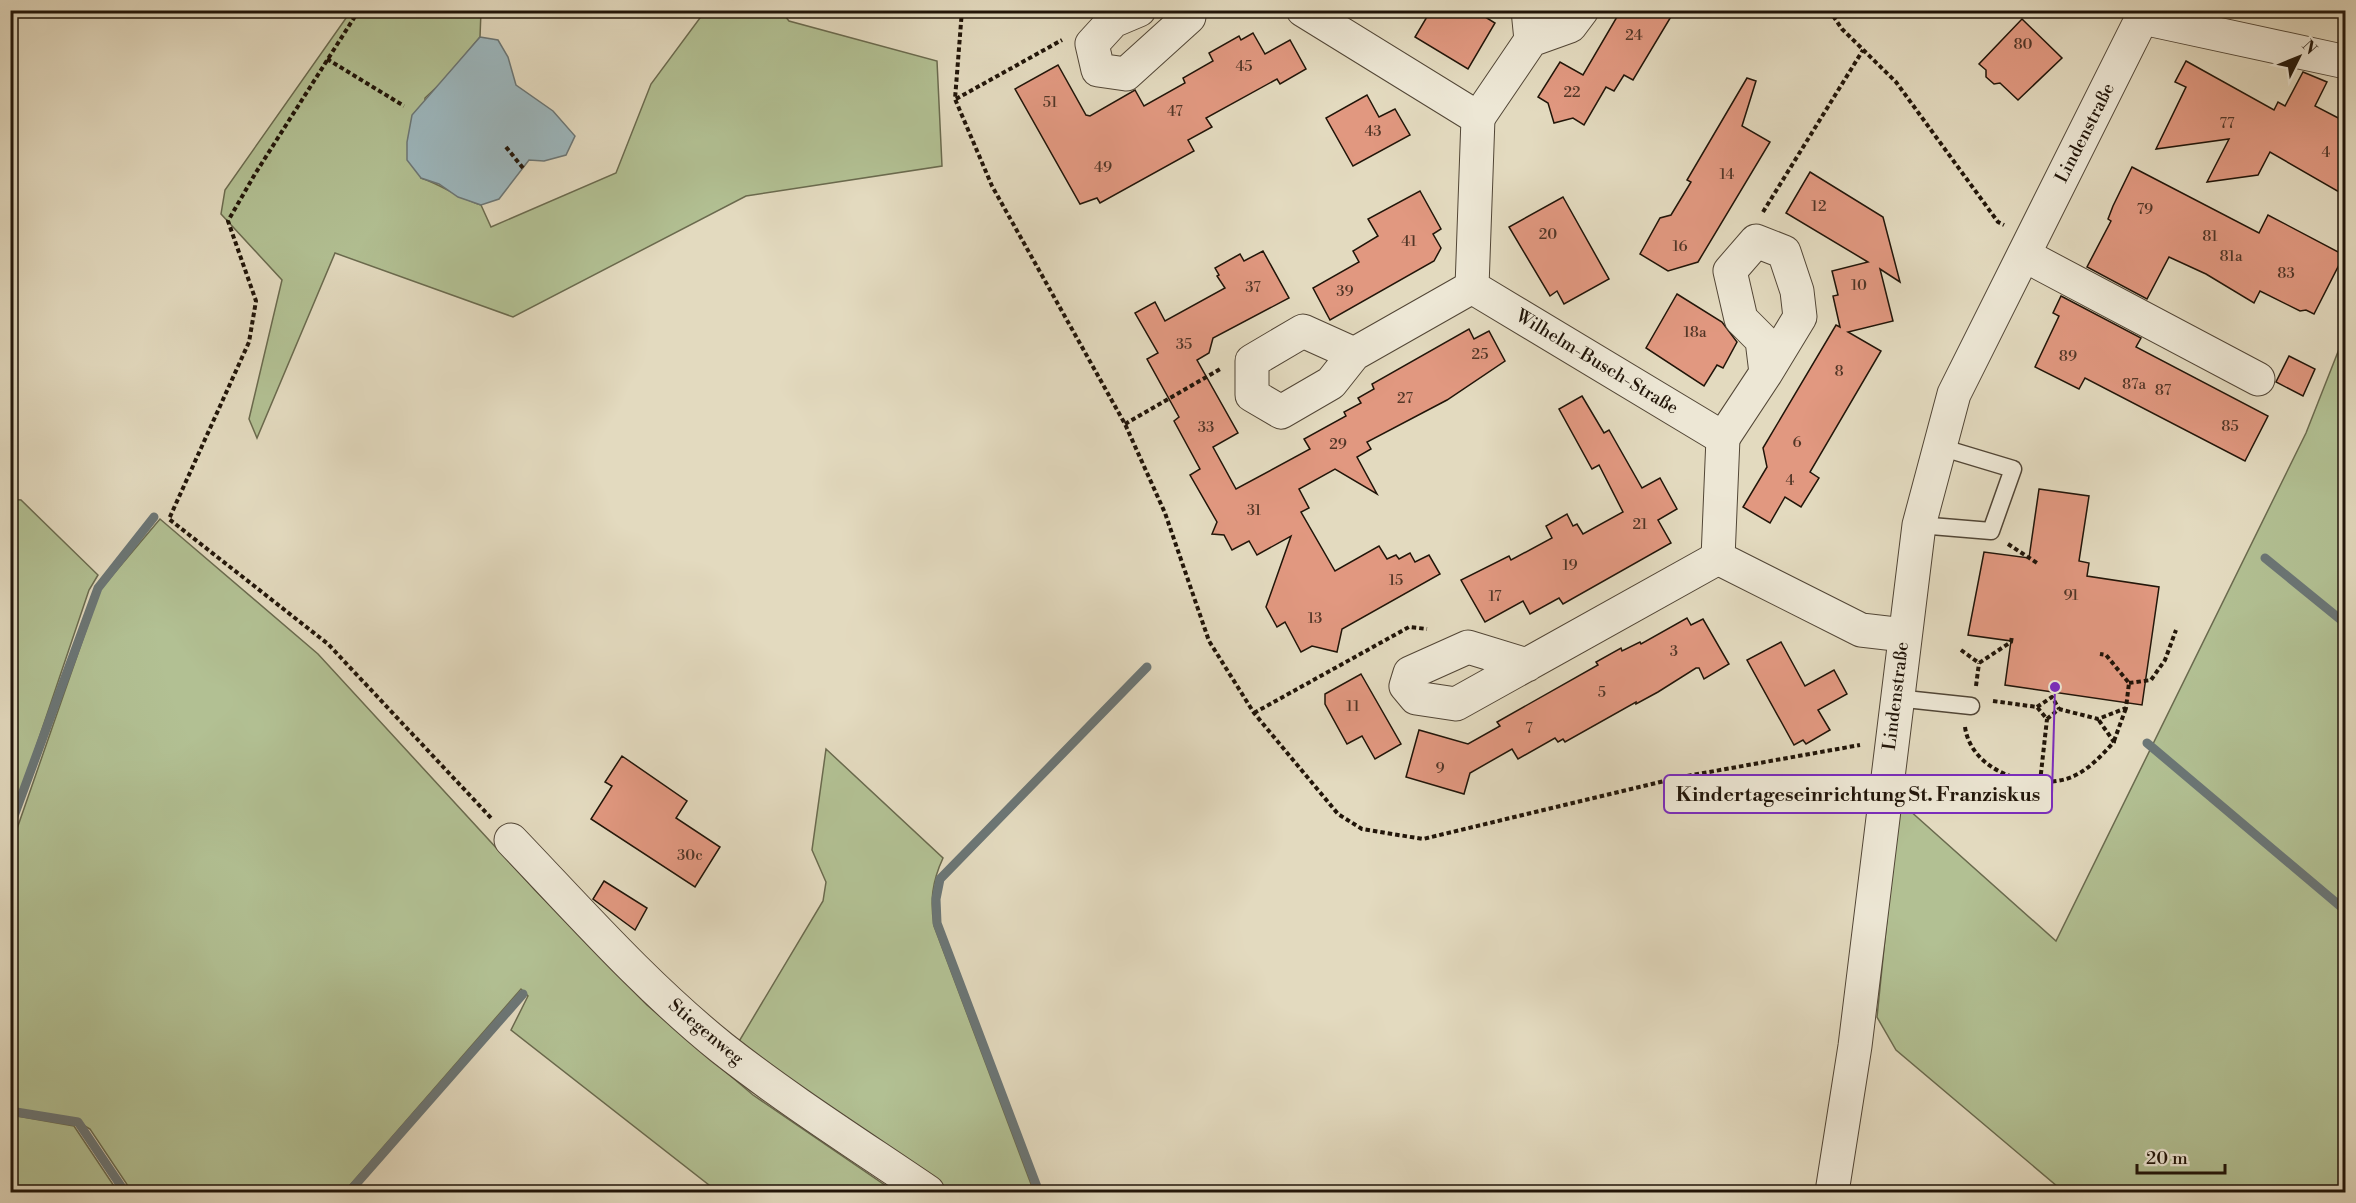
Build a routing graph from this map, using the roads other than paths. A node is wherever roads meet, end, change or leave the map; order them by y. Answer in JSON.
{"nodes":[{"id":1,"x":1139,"y":10,"type":"edge"},
{"id":2,"x":1146,"y":10,"type":"edge"},
{"id":3,"x":1303,"y":10,"type":"edge"},
{"id":4,"x":1582,"y":10,"type":"edge"},
{"id":5,"x":1196,"y":14,"type":"edge"},
{"id":6,"x":2145,"y":14,"type":"edge"},
{"id":7,"x":1530,"y":26,"type":"edge"},
{"id":8,"x":2346,"y":62,"type":"edge"},
{"id":9,"x":1478,"y":118,"type":"junction"},
{"id":10,"x":2027,"y":249,"type":"junction"},
{"id":11,"x":1472,"y":287,"type":"junction"},
{"id":12,"x":1354,"y":354,"type":"junction"},
{"id":13,"x":1766,"y":373,"type":"junction"},
{"id":14,"x":2258,"y":379,"type":"dead end"},
{"id":15,"x":1723,"y":438,"type":"junction"},
{"id":16,"x":1941,"y":447,"type":"junction"},
{"id":17,"x":1919,"y":525,"type":"junction"},
{"id":18,"x":1718,"y":558,"type":"junction"},
{"id":19,"x":1904,"y":635,"type":"junction"},
{"id":20,"x":1527,"y":665,"type":"junction"},
{"id":21,"x":1896,"y":698,"type":"junction"},
{"id":22,"x":1973,"y":702,"type":"road end"},
{"id":23,"x":511,"y":840,"type":"road end"},
{"id":24,"x":928,"y":1192,"type":"edge"},
{"id":25,"x":1832,"y":1192,"type":"edge"}],
"edges":[{"from":1,"to":5,"type":"street"},
{"from":2,"to":5,"type":"street"},
{"from":3,"to":9,"type":"street"},
{"from":4,"to":7,"type":"street"},
{"from":6,"to":8,"type":"street"},
{"from":6,"to":10,"type":"street","name":"Lindenstraße"},
{"from":7,"to":9,"type":"street"},
{"from":9,"to":11,"type":"street"},
{"from":10,"to":14,"type":"street"},
{"from":10,"to":16,"type":"street","name":"Lindenstraße"},
{"from":11,"to":12,"type":"street"},
{"from":11,"to":15,"type":"street","name":"Wilhelm-Busch-Straße"},
{"from":12,"to":12,"type":"street"},
{"from":13,"to":13,"type":"street"},
{"from":13,"to":15,"type":"street"},
{"from":15,"to":18,"type":"street"},
{"from":16,"to":17,"type":"street","name":"Lindenstraße"},
{"from":16,"to":17,"type":"lane"},
{"from":17,"to":19,"type":"street","name":"Lindenstraße"},
{"from":18,"to":19,"type":"street"},
{"from":18,"to":20,"type":"street"},
{"from":19,"to":21,"type":"street","name":"Lindenstraße"},
{"from":20,"to":20,"type":"street"},
{"from":21,"to":22,"type":"lane"},
{"from":21,"to":25,"type":"street","name":"Lindenstraße"},
{"from":23,"to":24,"type":"street","name":"Stiegenweg"}]}
